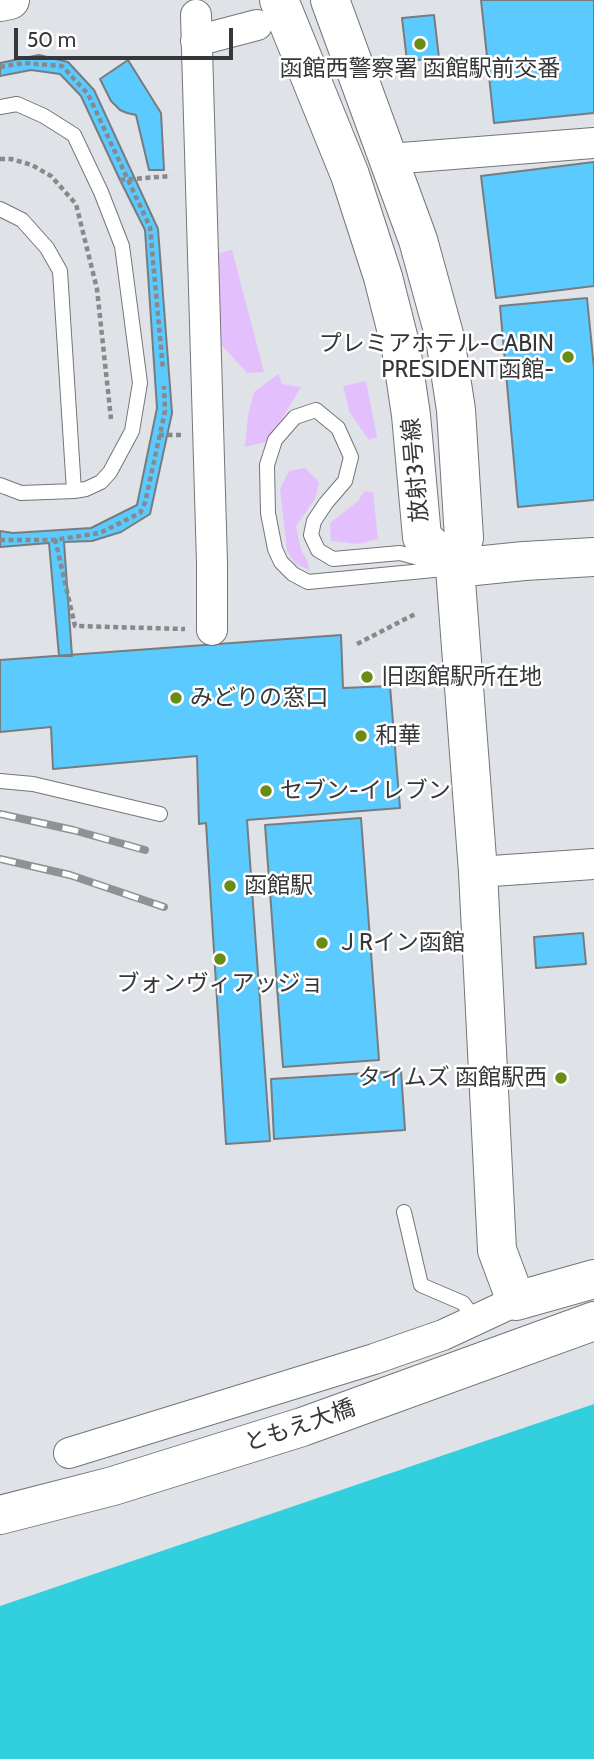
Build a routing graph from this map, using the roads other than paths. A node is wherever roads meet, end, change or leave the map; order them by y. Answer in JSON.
{"nodes":[{"id":1,"x":10,"y":0,"type":"edge"},
{"id":2,"x":330,"y":0,"type":"edge"},
{"id":3,"x":0,"y":2,"type":"edge"},
{"id":4,"x":268,"y":13,"type":"edge"},
{"id":5,"x":0,"y":107,"type":"edge"},
{"id":6,"x":594,"y":143,"type":"edge"},
{"id":7,"x":389,"y":159,"type":"junction"},
{"id":8,"x":0,"y":209,"type":"edge"},
{"id":9,"x":0,"y":485,"type":"edge"},
{"id":10,"x":74,"y":491,"type":"junction"},
{"id":11,"x":594,"y":557,"type":"edge"},
{"id":12,"x":455,"y":568,"type":"junction"},
{"id":13,"x":212,"y":630,"type":"road end"},
{"id":14,"x":0,"y":781,"type":"edge"},
{"id":15,"x":160,"y":814,"type":"dead end"},
{"id":16,"x":594,"y":864,"type":"edge"},
{"id":17,"x":478,"y":872,"type":"junction"},
{"id":18,"x":404,"y":1212,"type":"dead end"},
{"id":19,"x":594,"y":1279,"type":"edge"},
{"id":20,"x":516,"y":1301,"type":"junction"},
{"id":21,"x":476,"y":1320,"type":"junction"},
{"id":22,"x":594,"y":1321,"type":"edge"},
{"id":23,"x":69,"y":1453,"type":"dead end"},
{"id":24,"x":0,"y":1515,"type":"edge"}],
"edges":[{"from":1,"to":3,"type":"main road"},
{"from":2,"to":7,"type":"main road","name":"放射3号線"},
{"from":4,"to":12,"type":"main road","name":"放射3号線"},
{"from":4,"to":13,"type":"street"},
{"from":5,"to":10,"type":"lane"},
{"from":6,"to":7,"type":"street"},
{"from":7,"to":12,"type":"main road","name":"放射3号線"},
{"from":8,"to":10,"type":"lane"},
{"from":9,"to":10,"type":"lane"},
{"from":11,"to":12,"type":"main road"},
{"from":12,"to":12,"type":"lane"},
{"from":12,"to":17,"type":"main road"},
{"from":14,"to":15,"type":"lane"},
{"from":16,"to":17,"type":"street"},
{"from":17,"to":20,"type":"main road"},
{"from":18,"to":21,"type":"lane"},
{"from":19,"to":20,"type":"main road"},
{"from":20,"to":21,"type":"street"},
{"from":21,"to":23,"type":"street"},
{"from":22,"to":24,"type":"main road","name":"ともえ大橋"}]}
